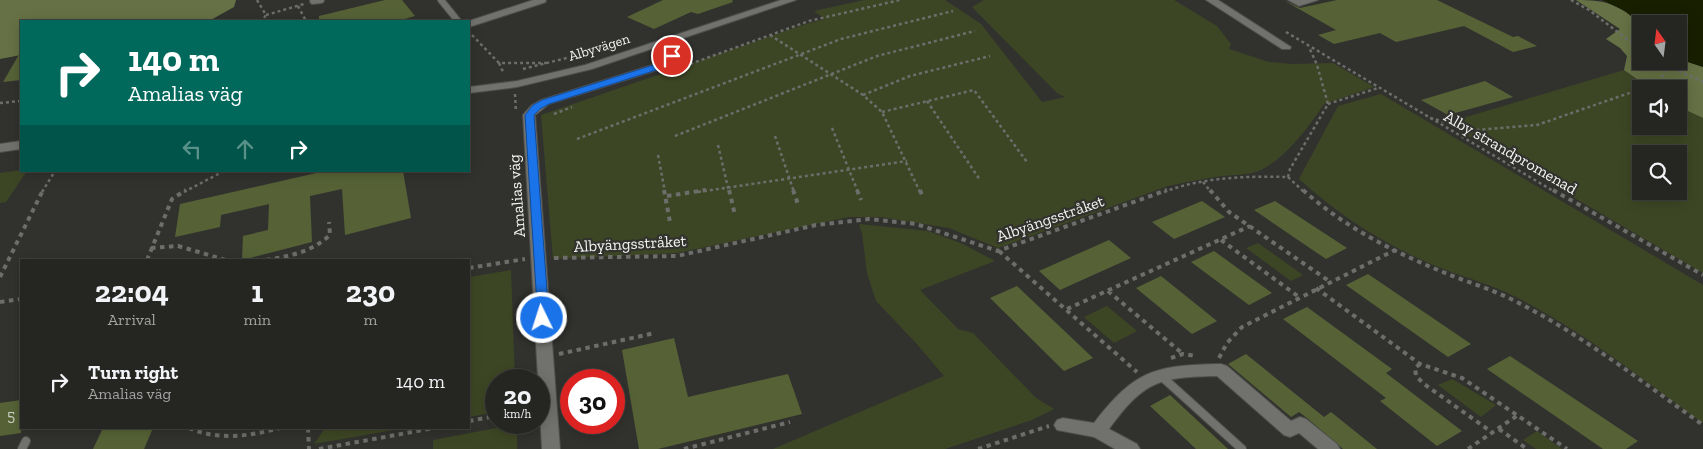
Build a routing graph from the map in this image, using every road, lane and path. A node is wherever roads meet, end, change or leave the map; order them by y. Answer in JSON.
{"nodes":[{"id":1,"x":257,"y":0,"type":"edge"},
{"id":2,"x":321,"y":0,"type":"edge"},
{"id":3,"x":441,"y":0,"type":"edge"},
{"id":4,"x":544,"y":0,"type":"edge"},
{"id":5,"x":900,"y":0,"type":"edge"},
{"id":6,"x":1212,"y":0,"type":"edge"},
{"id":7,"x":1293,"y":0,"type":"edge"},
{"id":8,"x":1313,"y":0,"type":"edge"},
{"id":9,"x":1571,"y":0,"type":"edge"},
{"id":10,"x":785,"y":1,"type":"edge"},
{"id":11,"x":313,"y":2,"type":"joint"},
{"id":12,"x":298,"y":6,"type":"junction"},
{"id":13,"x":954,"y":10,"type":"dead end"},
{"id":14,"x":266,"y":15,"type":"junction"},
{"id":15,"x":263,"y":20,"type":"edge"},
{"id":16,"x":305,"y":20,"type":"edge"},
{"id":17,"x":457,"y":20,"type":"edge"},
{"id":18,"x":470,"y":24,"type":"edge"},
{"id":19,"x":975,"y":31,"type":"dead end"},
{"id":20,"x":473,"y":35,"type":"dead end"},
{"id":21,"x":769,"y":35,"type":"junction"},
{"id":22,"x":1632,"y":43,"type":"edge"},
{"id":23,"x":660,"y":44,"type":"junction"},
{"id":24,"x":1286,"y":48,"type":"dead end"},
{"id":25,"x":798,"y":54,"type":"junction"},
{"id":26,"x":990,"y":56,"type":"dead end"},
{"id":27,"x":499,"y":63,"type":"junction"},
{"id":28,"x":548,"y":63,"type":"dead end"},
{"id":29,"x":675,"y":69,"type":"dead end"},
{"id":30,"x":1673,"y":70,"type":"edge"},
{"id":31,"x":504,"y":74,"type":"dead end"},
{"id":32,"x":830,"y":74,"type":"junction"},
{"id":33,"x":1703,"y":82,"type":"edge"},
{"id":34,"x":1379,"y":88,"type":"junction"},
{"id":35,"x":470,"y":90,"type":"edge"},
{"id":36,"x":1632,"y":92,"type":"edge"},
{"id":37,"x":863,"y":95,"type":"junction"},
{"id":38,"x":20,"y":101,"type":"edge"},
{"id":39,"x":927,"y":101,"type":"junction"},
{"id":40,"x":0,"y":104,"type":"edge"},
{"id":41,"x":1328,"y":104,"type":"junction"},
{"id":42,"x":572,"y":107,"type":"dead end"},
{"id":43,"x":882,"y":112,"type":"junction"},
{"id":44,"x":554,"y":114,"type":"dead end"},
{"id":45,"x":1427,"y":118,"type":"junction"},
{"id":46,"x":832,"y":128,"type":"dead end"},
{"id":47,"x":675,"y":136,"type":"dead end"},
{"id":48,"x":775,"y":136,"type":"dead end"},
{"id":49,"x":577,"y":139,"type":"dead end"},
{"id":50,"x":20,"y":145,"type":"edge"},
{"id":51,"x":718,"y":145,"type":"dead end"},
{"id":52,"x":0,"y":148,"type":"edge"},
{"id":53,"x":658,"y":155,"type":"dead end"},
{"id":54,"x":907,"y":161,"type":"junction"},
{"id":55,"x":1027,"y":162,"type":"dead end"},
{"id":56,"x":849,"y":169,"type":"junction"},
{"id":57,"x":54,"y":172,"type":"edge"},
{"id":58,"x":222,"y":172,"type":"edge"},
{"id":59,"x":1288,"y":177,"type":"junction"},
{"id":60,"x":789,"y":178,"type":"junction"},
{"id":61,"x":980,"y":180,"type":"dead end"},
{"id":62,"x":1202,"y":181,"type":"junction"},
{"id":63,"x":729,"y":187,"type":"junction"},
{"id":64,"x":667,"y":196,"type":"junction"},
{"id":65,"x":922,"y":196,"type":"dead end"},
{"id":66,"x":860,"y":200,"type":"dead end"},
{"id":67,"x":799,"y":207,"type":"dead end"},
{"id":68,"x":735,"y":215,"type":"dead end"},
{"id":69,"x":329,"y":222,"type":"dead end"},
{"id":70,"x":670,"y":222,"type":"dead end"},
{"id":71,"x":1250,"y":226,"type":"junction"},
{"id":72,"x":1220,"y":240,"type":"junction"},
{"id":73,"x":151,"y":248,"type":"junction"},
{"id":74,"x":1395,"y":250,"type":"junction"},
{"id":75,"x":998,"y":251,"type":"junction"},
{"id":76,"x":147,"y":259,"type":"edge"},
{"id":77,"x":223,"y":259,"type":"edge"},
{"id":78,"x":270,"y":259,"type":"edge"},
{"id":79,"x":538,"y":259,"type":"junction"},
{"id":80,"x":470,"y":268,"type":"edge"},
{"id":81,"x":1703,"y":275,"type":"edge"},
{"id":82,"x":0,"y":277,"type":"edge"},
{"id":83,"x":1329,"y":282,"type":"junction"},
{"id":84,"x":1316,"y":288,"type":"junction"},
{"id":85,"x":1108,"y":291,"type":"junction"},
{"id":86,"x":1300,"y":297,"type":"junction"},
{"id":87,"x":20,"y":299,"type":"edge"},
{"id":88,"x":0,"y":302,"type":"edge"},
{"id":89,"x":1067,"y":309,"type":"junction"},
{"id":90,"x":655,"y":333,"type":"dead end"},
{"id":91,"x":545,"y":358,"type":"junction"},
{"id":92,"x":1203,"y":358,"type":"dead end"},
{"id":93,"x":1186,"y":362,"type":"junction"},
{"id":94,"x":1217,"y":362,"type":"dead end"},
{"id":95,"x":1420,"y":364,"type":"junction"},
{"id":96,"x":1157,"y":368,"type":"junction"},
{"id":97,"x":1518,"y":415,"type":"junction"},
{"id":98,"x":485,"y":418,"type":"edge"},
{"id":99,"x":470,"y":421,"type":"edge"},
{"id":100,"x":790,"y":422,"type":"dead end"},
{"id":101,"x":1063,"y":425,"type":"joint"},
{"id":102,"x":1703,"y":425,"type":"edge"},
{"id":103,"x":192,"y":429,"type":"edge"},
{"id":104,"x":275,"y":429,"type":"edge"},
{"id":105,"x":308,"y":429,"type":"edge"},
{"id":106,"x":429,"y":429,"type":"edge"},
{"id":107,"x":1498,"y":429,"type":"junction"},
{"id":108,"x":1098,"y":431,"type":"junction"},
{"id":109,"x":1493,"y":433,"type":"junction"},
{"id":110,"x":308,"y":449,"type":"edge"},
{"id":111,"x":319,"y":449,"type":"edge"},
{"id":112,"x":551,"y":449,"type":"edge"},
{"id":113,"x":684,"y":449,"type":"edge"},
{"id":114,"x":978,"y":449,"type":"edge"},
{"id":115,"x":1131,"y":449,"type":"edge"},
{"id":116,"x":1242,"y":449,"type":"edge"},
{"id":117,"x":1330,"y":449,"type":"edge"},
{"id":118,"x":1468,"y":449,"type":"edge"},
{"id":119,"x":1526,"y":449,"type":"edge"},
{"id":120,"x":1567,"y":449,"type":"edge"}],
"edges":[{"from":1,"to":14,"type":"path"},
{"from":2,"to":11,"type":"lane"},
{"from":3,"to":17,"type":"lane"},
{"from":4,"to":18,"type":"lane"},
{"from":5,"to":21,"type":"path"},
{"from":6,"to":24,"type":"street"},
{"from":7,"to":8,"type":"street"},
{"from":9,"to":22,"type":"path"},
{"from":10,"to":23,"type":"street","name":"Albyvägen"},
{"from":11,"to":12,"type":"path"},
{"from":12,"to":14,"type":"path"},
{"from":12,"to":16,"type":"path"},
{"from":13,"to":25,"type":"path"},
{"from":14,"to":15,"type":"path"},
{"from":19,"to":32,"type":"path"},
{"from":20,"to":27,"type":"path"},
{"from":21,"to":25,"type":"path"},
{"from":21,"to":29,"type":"path"},
{"from":23,"to":35,"type":"street","name":"Albyvägen"},
{"from":23,"to":79,"type":"street","name":"Amalias väg"},
{"from":25,"to":32,"type":"path"},
{"from":25,"to":49,"type":"path"},
{"from":26,"to":37,"type":"path"},
{"from":27,"to":28,"type":"path"},
{"from":27,"to":31,"type":"path"},
{"from":30,"to":33,"type":"path"},
{"from":32,"to":37,"type":"path"},
{"from":32,"to":47,"type":"path"},
{"from":34,"to":41,"type":"path"},
{"from":34,"to":41,"type":"path","name":"Alby strandpromenad"},
{"from":34,"to":45,"type":"path","name":"Alby strandpromenad"},
{"from":36,"to":45,"type":"path"},
{"from":37,"to":43,"type":"path"},
{"from":38,"to":40,"type":"path"},
{"from":39,"to":43,"type":"path"},
{"from":39,"to":55,"type":"path"},
{"from":39,"to":61,"type":"path"},
{"from":41,"to":59,"type":"path"},
{"from":42,"to":44,"type":"path"},
{"from":43,"to":54,"type":"path"},
{"from":45,"to":81,"type":"path","name":"Alby strandpromenad"},
{"from":46,"to":56,"type":"path"},
{"from":48,"to":60,"type":"path"},
{"from":50,"to":52,"type":"street"},
{"from":51,"to":63,"type":"path"},
{"from":53,"to":64,"type":"path"},
{"from":54,"to":56,"type":"path"},
{"from":54,"to":65,"type":"path"},
{"from":56,"to":60,"type":"path"},
{"from":56,"to":66,"type":"path"},
{"from":57,"to":82,"type":"path"},
{"from":58,"to":73,"type":"path"},
{"from":59,"to":62,"type":"path","name":"Albyängsstråket"},
{"from":59,"to":74,"type":"path"},
{"from":60,"to":63,"type":"path"},
{"from":60,"to":67,"type":"path"},
{"from":62,"to":71,"type":"path"},
{"from":62,"to":75,"type":"path","name":"Albyängsstråket"},
{"from":63,"to":64,"type":"path"},
{"from":63,"to":68,"type":"path"},
{"from":64,"to":70,"type":"path"},
{"from":69,"to":78,"type":"path"},
{"from":71,"to":72,"type":"path"},
{"from":71,"to":83,"type":"path"},
{"from":72,"to":85,"type":"path"},
{"from":72,"to":86,"type":"path"},
{"from":73,"to":76,"type":"path"},
{"from":73,"to":77,"type":"path"},
{"from":74,"to":83,"type":"path"},
{"from":74,"to":102,"type":"path"},
{"from":75,"to":79,"type":"path","name":"Albyängsstråket"},
{"from":75,"to":89,"type":"path"},
{"from":79,"to":80,"type":"path","name":"Albyängsstråket"},
{"from":79,"to":91,"type":"street","name":"Amalias väg"},
{"from":83,"to":84,"type":"path"},
{"from":84,"to":86,"type":"path"},
{"from":84,"to":95,"type":"path"},
{"from":85,"to":89,"type":"path"},
{"from":85,"to":93,"type":"path"},
{"from":86,"to":94,"type":"path"},
{"from":87,"to":88,"type":"path"},
{"from":89,"to":96,"type":"path"},
{"from":90,"to":91,"type":"path"},
{"from":91,"to":112,"type":"street","name":"Amalias väg"},
{"from":92,"to":93,"type":"path"},
{"from":93,"to":96,"type":"street"},
{"from":93,"to":96,"type":"path"},
{"from":93,"to":117,"type":"street"},
{"from":95,"to":97,"type":"path"},
{"from":95,"to":109,"type":"path"},
{"from":96,"to":108,"type":"street"},
{"from":96,"to":116,"type":"lane"},
{"from":97,"to":107,"type":"path"},
{"from":97,"to":120,"type":"path"},
{"from":98,"to":99,"type":"path"},
{"from":100,"to":113,"type":"path"},
{"from":101,"to":108,"type":"street"},
{"from":101,"to":114,"type":"path"},
{"from":103,"to":104,"type":"path"},
{"from":105,"to":110,"type":"path"},
{"from":106,"to":111,"type":"path"},
{"from":107,"to":109,"type":"path"},
{"from":107,"to":119,"type":"path"},
{"from":108,"to":115,"type":"street"},
{"from":109,"to":118,"type":"path"}]}
